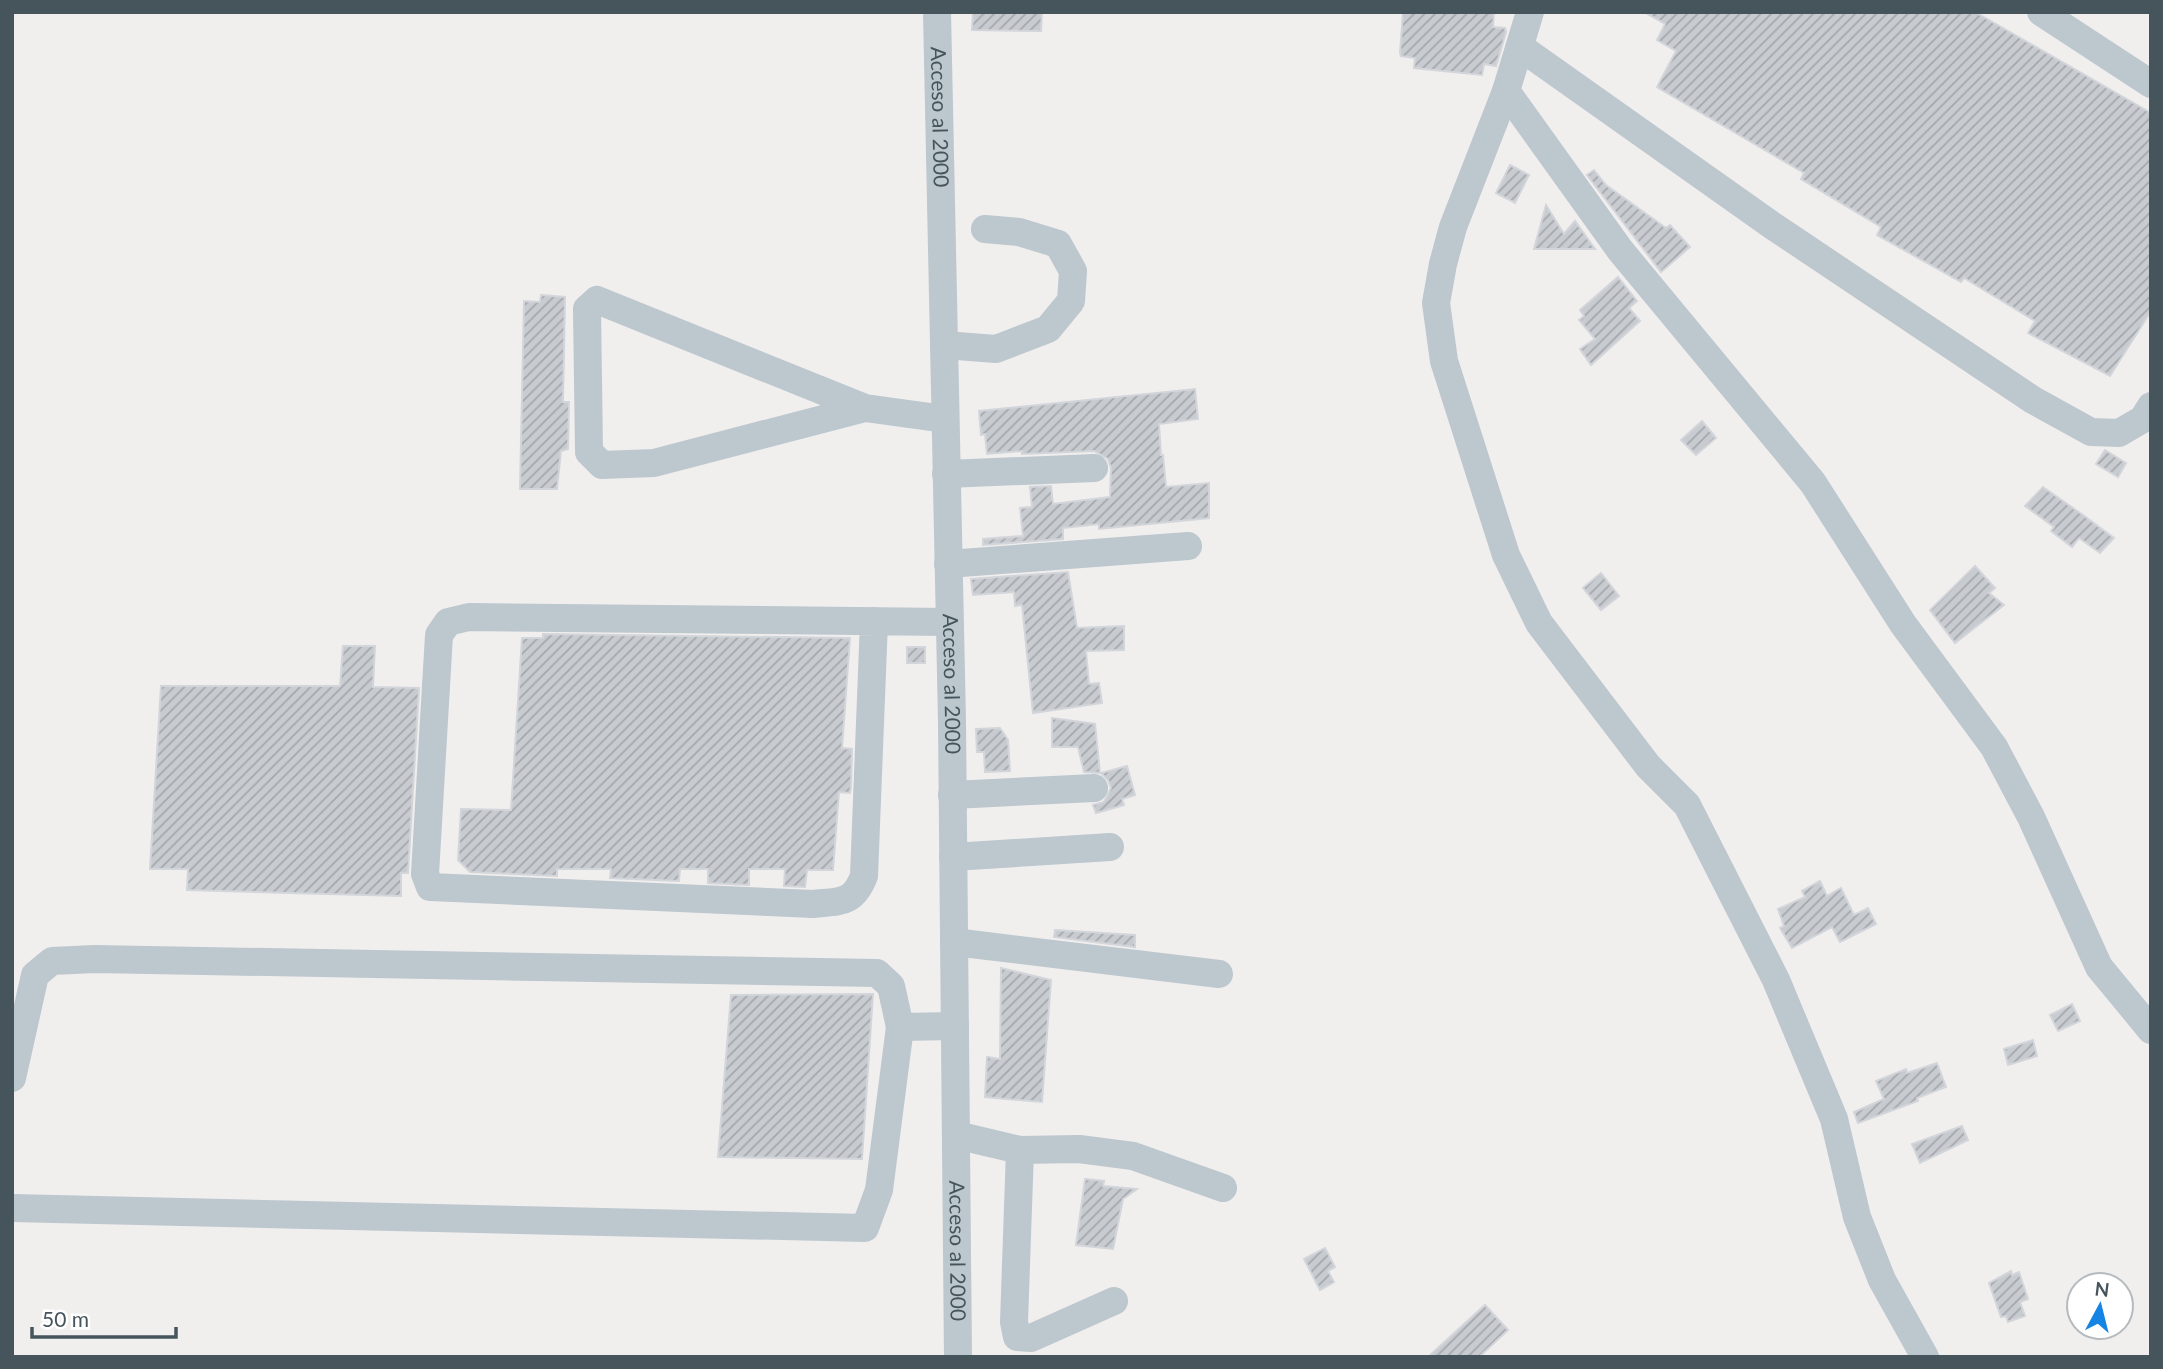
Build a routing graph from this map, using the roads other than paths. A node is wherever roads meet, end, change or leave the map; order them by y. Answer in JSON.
{"nodes":[{"id":1,"x":937,"y":12,"type":"edge"},
{"id":2,"x":1530,"y":12,"type":"edge"},
{"id":3,"x":2041,"y":12,"type":"edge"},
{"id":4,"x":1520,"y":47,"type":"junction"},
{"id":5,"x":2151,"y":84,"type":"edge"},
{"id":6,"x":1506,"y":91,"type":"junction"},
{"id":7,"x":985,"y":229,"type":"dead end"},
{"id":8,"x":944,"y":345,"type":"junction"},
{"id":9,"x":2151,"y":406,"type":"edge"},
{"id":10,"x":865,"y":408,"type":"junction"},
{"id":11,"x":945,"y":419,"type":"junction"},
{"id":12,"x":1094,"y":468,"type":"dead end"},
{"id":13,"x":946,"y":474,"type":"junction"},
{"id":14,"x":1188,"y":546,"type":"dead end"},
{"id":15,"x":948,"y":564,"type":"junction"},
{"id":16,"x":874,"y":621,"type":"junction"},
{"id":17,"x":949,"y":622,"type":"junction"},
{"id":18,"x":1094,"y":788,"type":"dead end"},
{"id":19,"x":952,"y":795,"type":"junction"},
{"id":20,"x":1110,"y":847,"type":"dead end"},
{"id":21,"x":953,"y":857,"type":"junction"},
{"id":22,"x":954,"y":942,"type":"junction"},
{"id":23,"x":1219,"y":974,"type":"dead end"},
{"id":24,"x":955,"y":1026,"type":"junction"},
{"id":25,"x":900,"y":1027,"type":"junction"},
{"id":26,"x":2151,"y":1030,"type":"edge"},
{"id":27,"x":12,"y":1078,"type":"edge"},
{"id":28,"x":956,"y":1135,"type":"junction"},
{"id":29,"x":1020,"y":1150,"type":"junction"},
{"id":30,"x":1223,"y":1188,"type":"dead end"},
{"id":31,"x":12,"y":1208,"type":"edge"},
{"id":32,"x":1114,"y":1301,"type":"dead end"},
{"id":33,"x":958,"y":1357,"type":"edge"},
{"id":34,"x":1925,"y":1357,"type":"edge"}],
"edges":[{"from":1,"to":8,"type":"street","name":"Acceso al 2000"},
{"from":2,"to":4,"type":"street"},
{"from":3,"to":5,"type":"street"},
{"from":4,"to":6,"type":"street"},
{"from":4,"to":9,"type":"street"},
{"from":6,"to":26,"type":"street"},
{"from":6,"to":34,"type":"street"},
{"from":7,"to":8,"type":"street"},
{"from":8,"to":11,"type":"street","name":"Acceso al 2000"},
{"from":10,"to":10,"type":"street"},
{"from":10,"to":11,"type":"street"},
{"from":11,"to":13,"type":"street","name":"Acceso al 2000"},
{"from":12,"to":13,"type":"street"},
{"from":13,"to":15,"type":"street","name":"Acceso al 2000"},
{"from":14,"to":15,"type":"street"},
{"from":15,"to":17,"type":"street","name":"Acceso al 2000"},
{"from":16,"to":16,"type":"street"},
{"from":16,"to":17,"type":"street"},
{"from":17,"to":19,"type":"street","name":"Acceso al 2000"},
{"from":18,"to":19,"type":"street"},
{"from":19,"to":21,"type":"street","name":"Acceso al 2000"},
{"from":20,"to":21,"type":"street"},
{"from":21,"to":22,"type":"street","name":"Acceso al 2000"},
{"from":22,"to":23,"type":"street"},
{"from":22,"to":24,"type":"street","name":"Acceso al 2000"},
{"from":24,"to":25,"type":"street"},
{"from":24,"to":28,"type":"street","name":"Acceso al 2000"},
{"from":25,"to":27,"type":"street"},
{"from":25,"to":31,"type":"street"},
{"from":28,"to":29,"type":"street"},
{"from":28,"to":33,"type":"street","name":"Acceso al 2000"},
{"from":29,"to":30,"type":"street"},
{"from":29,"to":32,"type":"street"}]}
